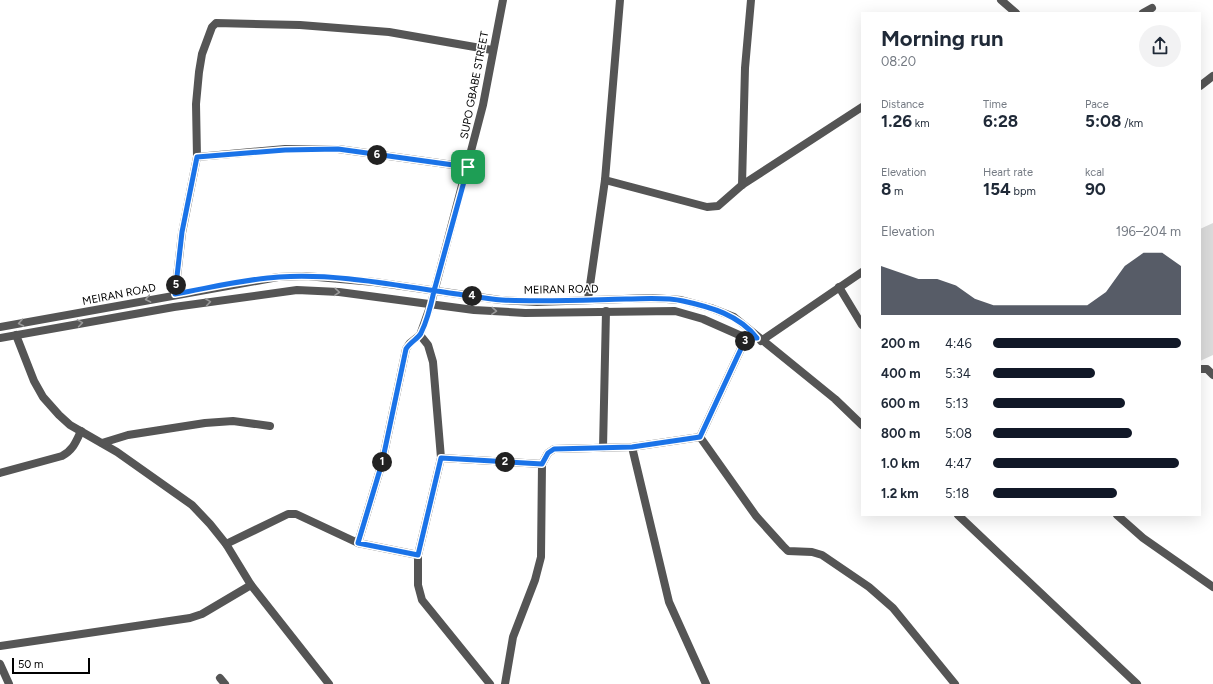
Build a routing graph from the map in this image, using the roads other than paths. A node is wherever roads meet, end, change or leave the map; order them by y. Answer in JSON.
{"nodes":[{"id":1,"x":503,"y":0,"type":"edge"},
{"id":2,"x":620,"y":0,"type":"edge"},
{"id":3,"x":751,"y":0,"type":"edge"},
{"id":4,"x":1001,"y":0,"type":"edge"},
{"id":5,"x":1152,"y":8,"type":"dead end"},
{"id":6,"x":1011,"y":12,"type":"edge"},
{"id":7,"x":1145,"y":12,"type":"edge"},
{"id":8,"x":492,"y":50,"type":"junction"},
{"id":9,"x":1213,"y":76,"type":"edge"},
{"id":10,"x":1201,"y":85,"type":"edge"},
{"id":11,"x":861,"y":108,"type":"edge"},
{"id":12,"x":197,"y":157,"type":"junction"},
{"id":13,"x":468,"y":167,"type":"junction"},
{"id":14,"x":605,"y":180,"type":"junction"},
{"id":15,"x":742,"y":185,"type":"junction"},
{"id":16,"x":861,"y":273,"type":"edge"},
{"id":17,"x":839,"y":287,"type":"junction"},
{"id":18,"x":434,"y":291,"type":"junction"},
{"id":19,"x":175,"y":294,"type":"junction"},
{"id":20,"x":588,"y":300,"type":"junction"},
{"id":21,"x":431,"y":304,"type":"junction"},
{"id":22,"x":606,"y":311,"type":"junction"},
{"id":23,"x":861,"y":323,"type":"edge"},
{"id":24,"x":0,"y":327,"type":"edge"},
{"id":25,"x":16,"y":335,"type":"junction"},
{"id":26,"x":420,"y":335,"type":"junction"},
{"id":27,"x":0,"y":338,"type":"edge"},
{"id":28,"x":746,"y":338,"type":"junction"},
{"id":29,"x":759,"y":339,"type":"junction"},
{"id":30,"x":1201,"y":369,"type":"edge"},
{"id":31,"x":1213,"y":375,"type":"edge"},
{"id":32,"x":861,"y":424,"type":"edge"},
{"id":33,"x":270,"y":426,"type":"dead end"},
{"id":34,"x":81,"y":431,"type":"junction"},
{"id":35,"x":700,"y":437,"type":"junction"},
{"id":36,"x":102,"y":443,"type":"junction"},
{"id":37,"x":632,"y":447,"type":"junction"},
{"id":38,"x":603,"y":448,"type":"junction"},
{"id":39,"x":441,"y":458,"type":"junction"},
{"id":40,"x":542,"y":464,"type":"junction"},
{"id":41,"x":0,"y":473,"type":"edge"},
{"id":42,"x":1118,"y":516,"type":"edge"},
{"id":43,"x":966,"y":519,"type":"edge"},
{"id":44,"x":358,"y":543,"type":"junction"},
{"id":45,"x":226,"y":544,"type":"junction"},
{"id":46,"x":418,"y":555,"type":"junction"},
{"id":47,"x":251,"y":585,"type":"junction"},
{"id":48,"x":1213,"y":587,"type":"edge"},
{"id":49,"x":0,"y":646,"type":"edge"},
{"id":50,"x":0,"y":664,"type":"edge"},
{"id":51,"x":328,"y":683,"type":"edge"},
{"id":52,"x":9,"y":684,"type":"edge"},
{"id":53,"x":490,"y":684,"type":"edge"},
{"id":54,"x":505,"y":684,"type":"edge"},
{"id":55,"x":704,"y":684,"type":"edge"},
{"id":56,"x":955,"y":684,"type":"edge"},
{"id":57,"x":1137,"y":684,"type":"edge"}],
"edges":[{"from":1,"to":8,"type":"street","name":"SUPO GBABE STREET"},
{"from":2,"to":14,"type":"street"},
{"from":3,"to":15,"type":"street"},
{"from":4,"to":6,"type":"street"},
{"from":5,"to":7,"type":"street"},
{"from":8,"to":12,"type":"street"},
{"from":8,"to":13,"type":"street","name":"SUPO GBABE STREET"},
{"from":9,"to":10,"type":"street"},
{"from":11,"to":15,"type":"street"},
{"from":12,"to":13,"type":"street"},
{"from":12,"to":19,"type":"street"},
{"from":13,"to":18,"type":"street","name":"SUPO GBABE STREET"},
{"from":14,"to":15,"type":"street"},
{"from":14,"to":20,"type":"street"},
{"from":16,"to":17,"type":"street"},
{"from":17,"to":23,"type":"street"},
{"from":17,"to":29,"type":"street"},
{"from":18,"to":19,"type":"street","name":"MEIRAN ROAD"},
{"from":18,"to":20,"type":"street","name":"MEIRAN ROAD"},
{"from":18,"to":21,"type":"street","name":"SUPO GBABE STREET"},
{"from":19,"to":24,"type":"street","name":"MEIRAN ROAD","one_way":true},
{"from":20,"to":29,"type":"street","name":"MEIRAN ROAD"},
{"from":21,"to":22,"type":"street","name":"MEIRAN ROAD","one_way":true},
{"from":25,"to":21,"type":"street","name":"MEIRAN ROAD","one_way":true},
{"from":21,"to":26,"type":"street","name":"SUPO GBABE STREET"},
{"from":22,"to":28,"type":"street","name":"MEIRAN ROAD"},
{"from":22,"to":38,"type":"street"},
{"from":25,"to":27,"type":"street","name":"MEIRAN ROAD"},
{"from":25,"to":34,"type":"street"},
{"from":26,"to":39,"type":"street"},
{"from":26,"to":44,"type":"street"},
{"from":28,"to":29,"type":"street","name":"MEIRAN ROAD"},
{"from":28,"to":35,"type":"street"},
{"from":29,"to":32,"type":"street"},
{"from":30,"to":31,"type":"street"},
{"from":33,"to":36,"type":"street"},
{"from":34,"to":36,"type":"street"},
{"from":34,"to":41,"type":"street"},
{"from":35,"to":37,"type":"street"},
{"from":35,"to":56,"type":"street"},
{"from":36,"to":45,"type":"street"},
{"from":37,"to":38,"type":"street"},
{"from":37,"to":55,"type":"street"},
{"from":38,"to":40,"type":"street"},
{"from":39,"to":40,"type":"street"},
{"from":39,"to":46,"type":"street"},
{"from":40,"to":54,"type":"street"},
{"from":42,"to":48,"type":"street"},
{"from":43,"to":57,"type":"street"},
{"from":44,"to":45,"type":"street"},
{"from":44,"to":46,"type":"street"},
{"from":45,"to":47,"type":"street"},
{"from":46,"to":53,"type":"street"},
{"from":47,"to":49,"type":"street"},
{"from":47,"to":51,"type":"street"},
{"from":50,"to":52,"type":"street"}]}
